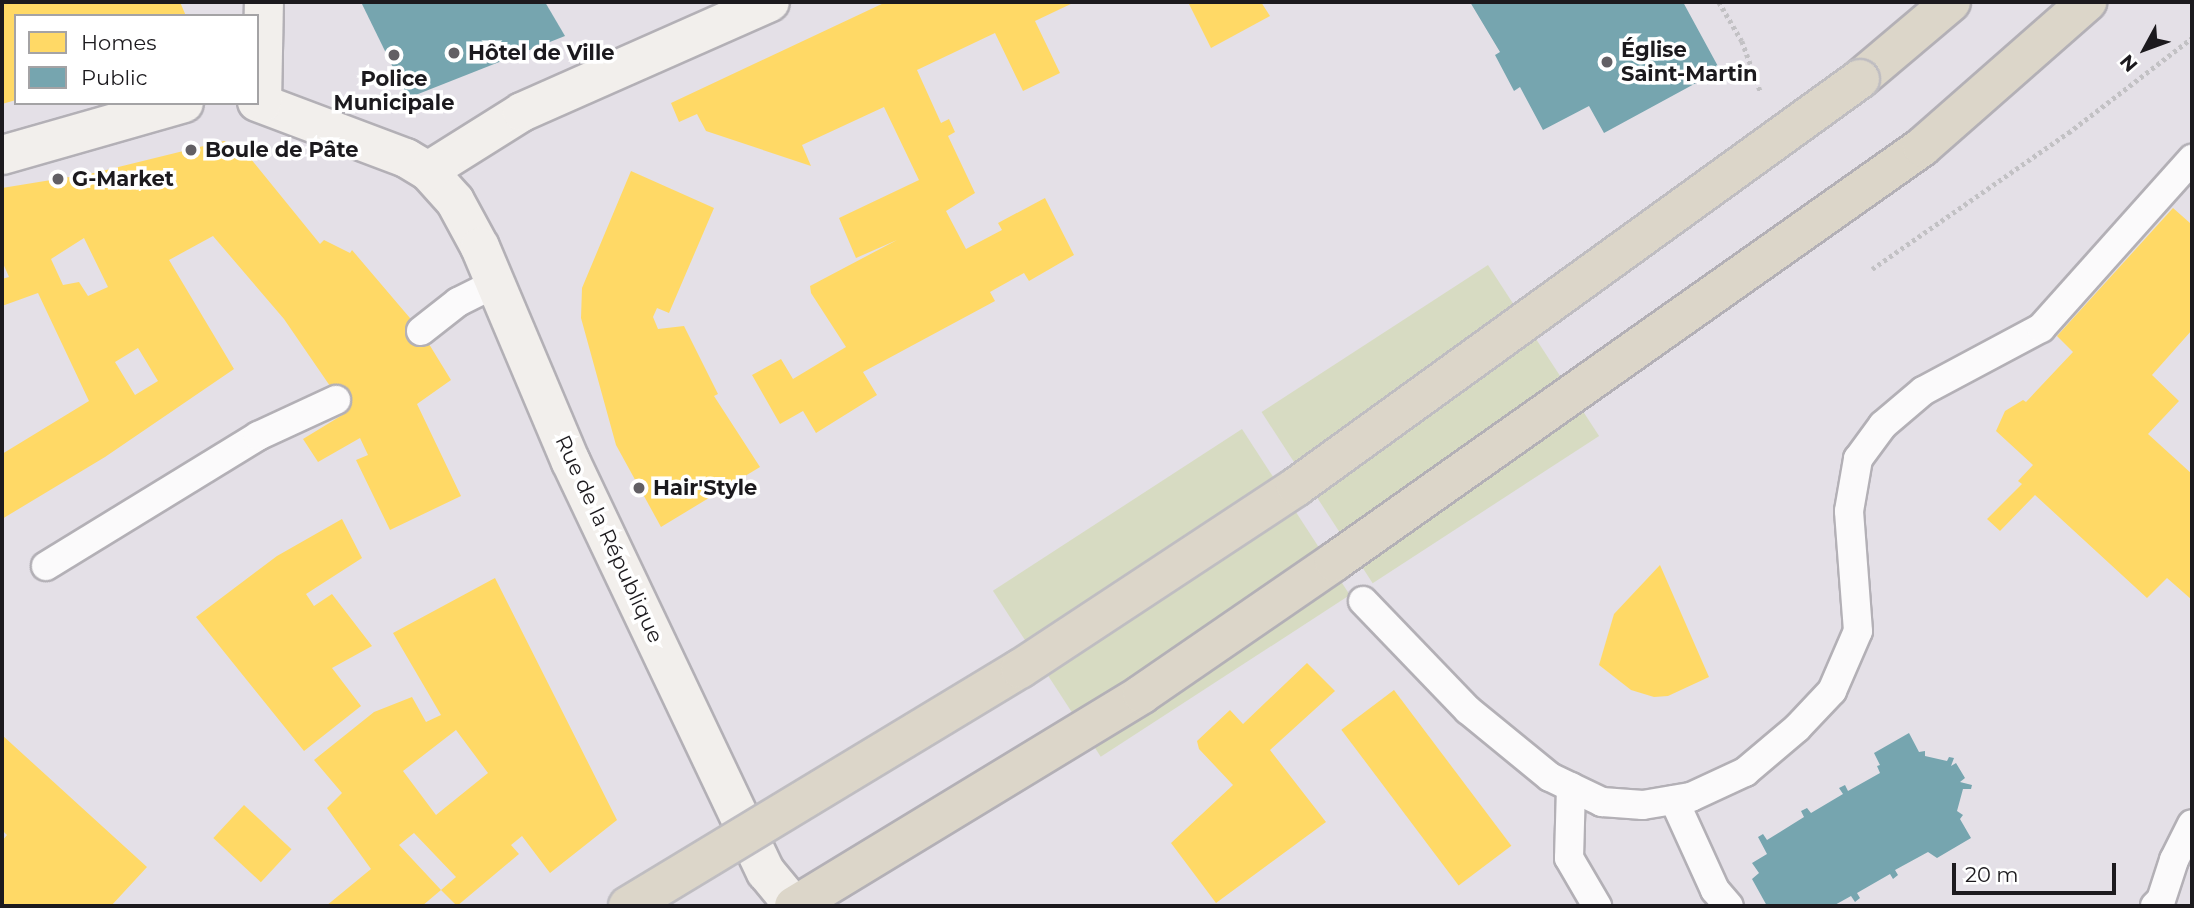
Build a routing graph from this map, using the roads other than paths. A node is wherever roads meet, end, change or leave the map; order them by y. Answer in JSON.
{"nodes":[{"id":1,"x":264,"y":2,"type":"edge"},
{"id":2,"x":769,"y":2,"type":"edge"},
{"id":3,"x":1951,"y":2,"type":"edge"},
{"id":4,"x":2087,"y":2,"type":"edge"},
{"id":5,"x":260,"y":102,"type":"edge"},
{"id":6,"x":177,"y":105,"type":"edge"},
{"id":7,"x":2,"y":155,"type":"edge"},
{"id":8,"x":2192,"y":159,"type":"edge"},
{"id":9,"x":428,"y":171,"type":"junction"},
{"id":10,"x":496,"y":283,"type":"junction"},
{"id":11,"x":421,"y":331,"type":"dead end"},
{"id":12,"x":336,"y":400,"type":"dead end"},
{"id":13,"x":46,"y":566,"type":"dead end"},
{"id":14,"x":1363,"y":601,"type":"dead end"},
{"id":15,"x":1571,"y":787,"type":"junction"},
{"id":16,"x":1674,"y":800,"type":"junction"},
{"id":17,"x":2192,"y":824,"type":"edge"},
{"id":18,"x":628,"y":906,"type":"edge"},
{"id":19,"x":794,"y":906,"type":"edge"},
{"id":20,"x":1597,"y":906,"type":"edge"},
{"id":21,"x":1729,"y":906,"type":"edge"},
{"id":22,"x":2155,"y":906,"type":"edge"}],
"edges":[{"from":1,"to":5,"type":"street"},
{"from":2,"to":9,"type":"street"},
{"from":3,"to":18,"type":"highway","bridge":true},
{"from":4,"to":19,"type":"highway"},
{"from":5,"to":9,"type":"street"},
{"from":6,"to":7,"type":"street"},
{"from":8,"to":16,"type":"lane"},
{"from":9,"to":10,"type":"street","name":"Rue de la République"},
{"from":10,"to":11,"type":"lane"},
{"from":10,"to":19,"type":"street","name":"Rue de la République"},
{"from":12,"to":13,"type":"lane"},
{"from":14,"to":15,"type":"lane"},
{"from":15,"to":16,"type":"lane"},
{"from":15,"to":20,"type":"lane"},
{"from":16,"to":21,"type":"lane"},
{"from":17,"to":22,"type":"lane"}]}
